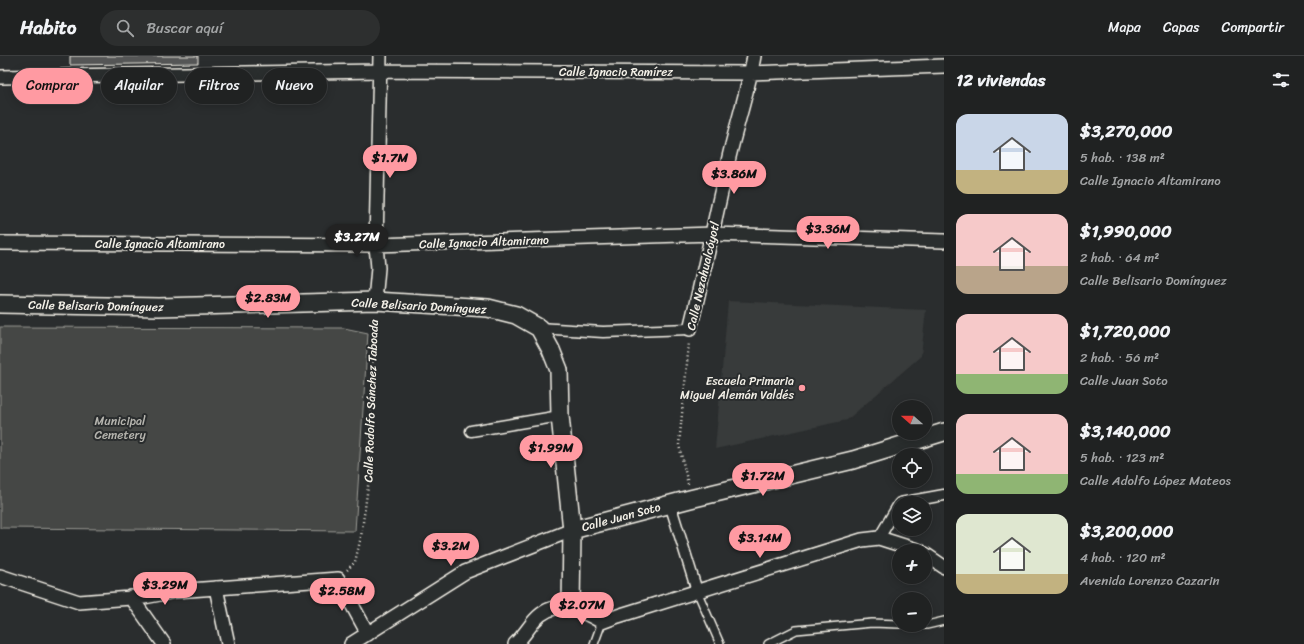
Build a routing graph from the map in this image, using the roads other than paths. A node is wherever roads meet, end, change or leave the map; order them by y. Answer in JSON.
{"nodes":[{"id":1,"x":380,"y":56,"type":"edge"},
{"id":2,"x":754,"y":56,"type":"edge"},
{"id":3,"x":944,"y":66,"type":"edge"},
{"id":4,"x":379,"y":71,"type":"junction"},
{"id":5,"x":751,"y":72,"type":"junction"},
{"id":6,"x":0,"y":77,"type":"edge"},
{"id":7,"x":713,"y":234,"type":"junction"},
{"id":8,"x":944,"y":241,"type":"edge"},
{"id":9,"x":0,"y":243,"type":"edge"},
{"id":10,"x":376,"y":245,"type":"junction"},
{"id":11,"x":375,"y":301,"type":"junction"},
{"id":12,"x":0,"y":304,"type":"edge"},
{"id":13,"x":539,"y":328,"type":"junction"},
{"id":14,"x":690,"y":329,"type":"joint"},
{"id":15,"x":560,"y":416,"type":"junction"},
{"id":16,"x":471,"y":431,"type":"dead end"},
{"id":17,"x":944,"y":432,"type":"edge"},
{"id":18,"x":944,"y":495,"type":"edge"},
{"id":19,"x":932,"y":497,"type":"edge"},
{"id":20,"x":670,"y":504,"type":"junction"},
{"id":21,"x":892,"y":515,"type":"edge"},
{"id":22,"x":572,"y":530,"type":"junction"},
{"id":23,"x":879,"y":538,"type":"junction"},
{"id":24,"x":898,"y":544,"type":"edge"},
{"id":25,"x":932,"y":559,"type":"edge"},
{"id":26,"x":944,"y":567,"type":"edge"},
{"id":27,"x":0,"y":576,"type":"edge"},
{"id":28,"x":216,"y":588,"type":"junction"},
{"id":29,"x":697,"y":592,"type":"junction"},
{"id":30,"x":131,"y":597,"type":"junction"},
{"id":31,"x":571,"y":608,"type":"junction"},
{"id":32,"x":944,"y":621,"type":"edge"},
{"id":33,"x":602,"y":622,"type":"junction"},
{"id":34,"x":892,"y":624,"type":"edge"},
{"id":35,"x":932,"y":625,"type":"edge"},
{"id":36,"x":368,"y":634,"type":"junction"},
{"id":37,"x":164,"y":644,"type":"edge"},
{"id":38,"x":228,"y":644,"type":"edge"},
{"id":39,"x":351,"y":644,"type":"edge"},
{"id":40,"x":516,"y":644,"type":"edge"},
{"id":41,"x":594,"y":644,"type":"edge"},
{"id":42,"x":720,"y":644,"type":"edge"},
{"id":43,"x":768,"y":644,"type":"edge"}],
"edges":[{"from":1,"to":4,"type":"street"},
{"from":2,"to":5,"type":"street","name":"Calle Nezahualcóyotl"},
{"from":3,"to":5,"type":"street","name":"Calle Ignacio Ramírez"},
{"from":4,"to":5,"type":"street","name":"Calle Ignacio Ramírez"},
{"from":4,"to":6,"type":"street","name":"Calle Ignacio Ramírez"},
{"from":4,"to":10,"type":"street"},
{"from":5,"to":7,"type":"street","name":"Calle Nezahualcóyotl"},
{"from":7,"to":8,"type":"street","name":"Calle Ignacio Altamirano"},
{"from":7,"to":10,"type":"street","name":"Calle Ignacio Altamirano"},
{"from":7,"to":14,"type":"street","name":"Calle Nezahualcóyotl"},
{"from":9,"to":10,"type":"street","name":"Calle Ignacio Altamirano"},
{"from":10,"to":11,"type":"street"},
{"from":11,"to":12,"type":"street","name":"Calle Belisario Domínguez"},
{"from":11,"to":13,"type":"street","name":"Calle Belisario Domínguez"},
{"from":13,"to":14,"type":"street"},
{"from":13,"to":15,"type":"street","name":"Calle Belisario Domínguez"},
{"from":15,"to":16,"type":"street"},
{"from":15,"to":22,"type":"street","name":"Calle Belisario Domínguez"},
{"from":17,"to":20,"type":"street","name":"Calle Juan Soto"},
{"from":18,"to":19,"type":"street"},
{"from":20,"to":22,"type":"street","name":"Calle Juan Soto"},
{"from":20,"to":29,"type":"street","name":"Calle Juan Soto"},
{"from":21,"to":23,"type":"street"},
{"from":22,"to":31,"type":"street","name":"Calle Belisario Domínguez"},
{"from":22,"to":36,"type":"street"},
{"from":23,"to":24,"type":"street"},
{"from":23,"to":29,"type":"street"},
{"from":25,"to":26,"type":"street"},
{"from":27,"to":30,"type":"street"},
{"from":28,"to":30,"type":"street"},
{"from":28,"to":36,"type":"street"},
{"from":28,"to":38,"type":"street"},
{"from":29,"to":33,"type":"street"},
{"from":29,"to":42,"type":"lane"},
{"from":30,"to":37,"type":"street"},
{"from":31,"to":33,"type":"street"},
{"from":31,"to":40,"type":"street"},
{"from":32,"to":35,"type":"lane"},
{"from":33,"to":41,"type":"lane"},
{"from":34,"to":43,"type":"lane"},
{"from":36,"to":39,"type":"street"}]}
